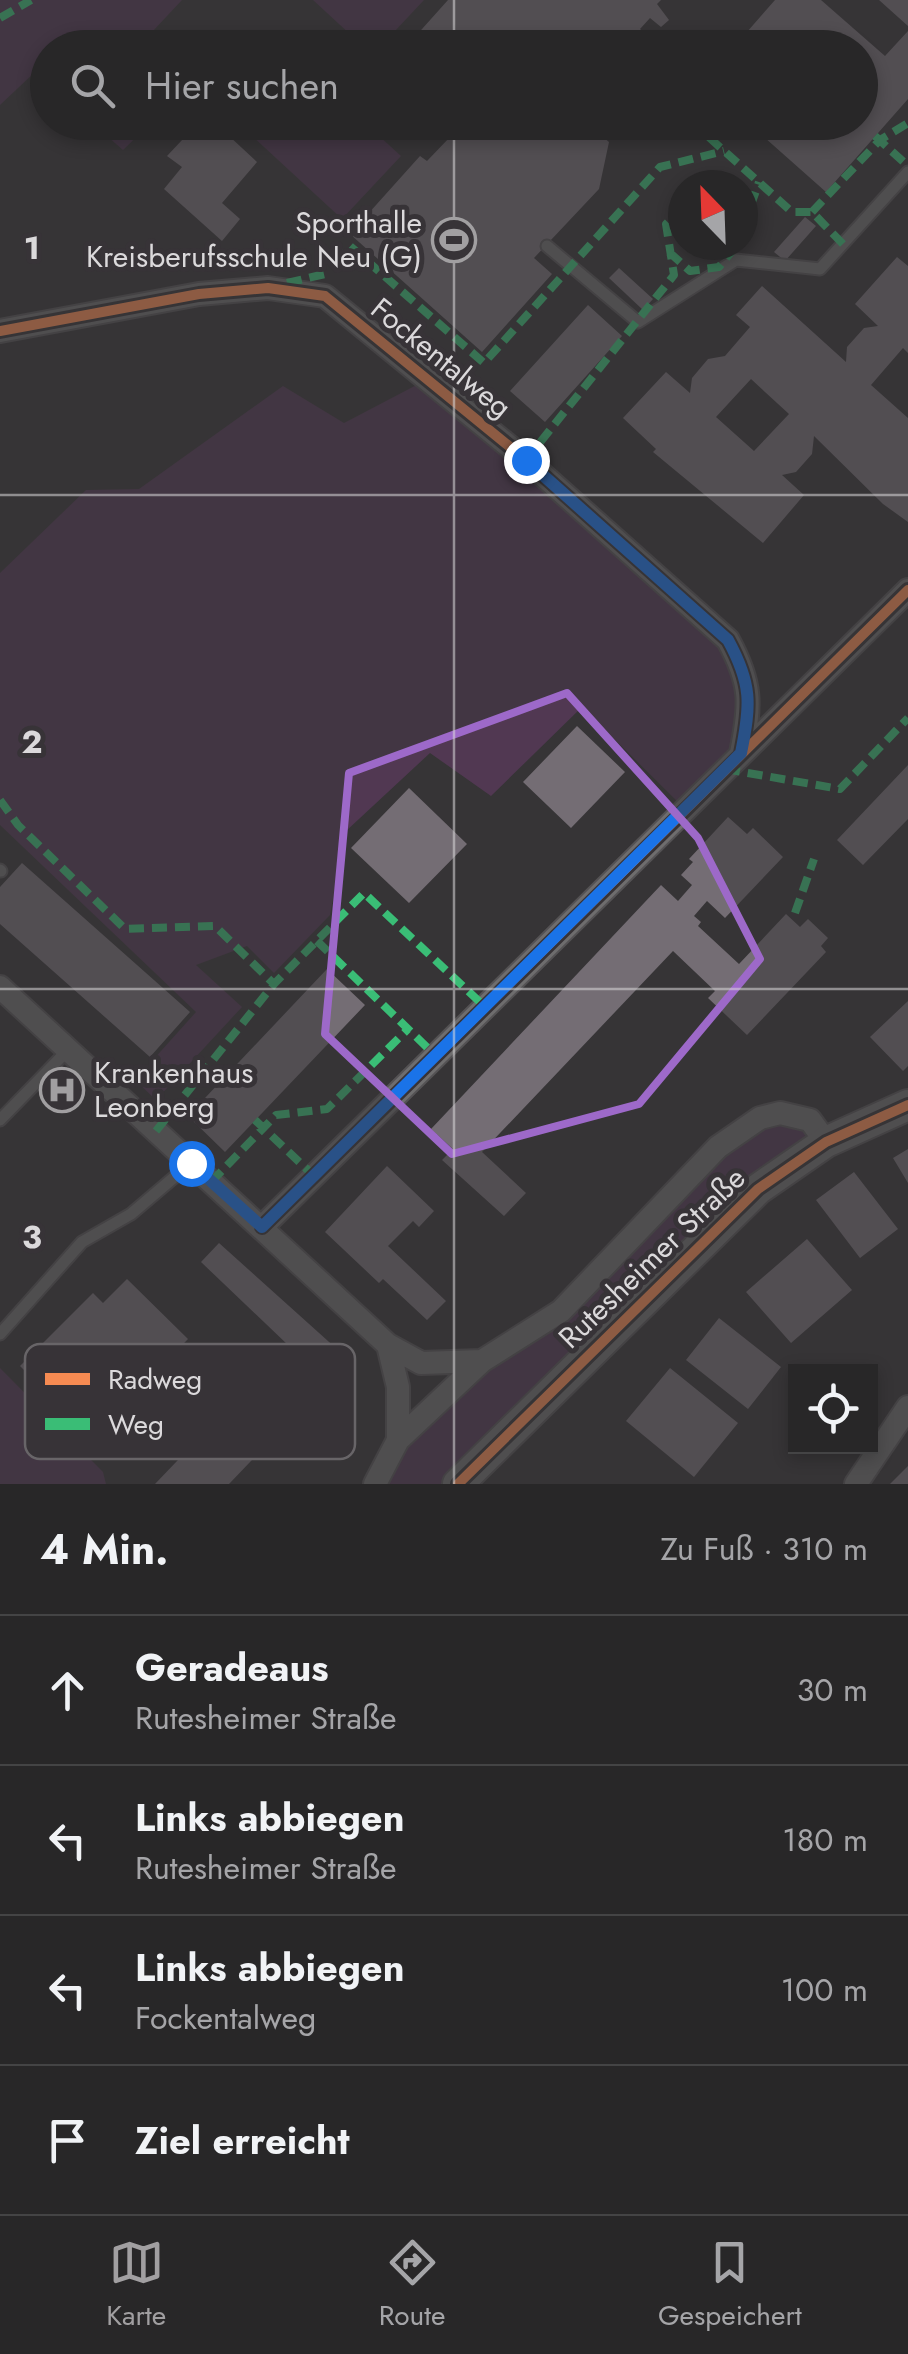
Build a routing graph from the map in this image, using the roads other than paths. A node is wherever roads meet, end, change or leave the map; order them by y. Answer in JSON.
{"nodes":[{"id":1,"x":908,"y":172,"type":"edge"},
{"id":2,"x":546,"y":246,"type":"dead end"},
{"id":3,"x":0,"y":331,"type":"edge"},
{"id":4,"x":908,"y":590,"type":"edge"},
{"id":5,"x":741,"y":753,"type":"junction"},
{"id":6,"x":0,"y":986,"type":"edge"},
{"id":7,"x":69,"y":1050,"type":"junction"},
{"id":8,"x":908,"y":1104,"type":"edge"},
{"id":9,"x":0,"y":1120,"type":"edge"},
{"id":10,"x":826,"y":1142,"type":"junction"},
{"id":11,"x":191,"y":1163,"type":"junction"},
{"id":12,"x":262,"y":1227,"type":"junction"},
{"id":13,"x":0,"y":1334,"type":"edge"},
{"id":14,"x":388,"y":1345,"type":"junction"},
{"id":15,"x":482,"y":1361,"type":"junction"},
{"id":16,"x":908,"y":1407,"type":"edge"},
{"id":17,"x":398,"y":1440,"type":"junction"},
{"id":18,"x":375,"y":1484,"type":"edge"},
{"id":19,"x":458,"y":1484,"type":"edge"},
{"id":20,"x":856,"y":1484,"type":"edge"}],
"edges":[{"from":1,"to":2,"type":"lane"},
{"from":3,"to":5,"type":"street","name":"Fockentalweg"},
{"from":4,"to":5,"type":"street"},
{"from":5,"to":12,"type":"street"},
{"from":6,"to":7,"type":"street"},
{"from":7,"to":9,"type":"lane"},
{"from":7,"to":11,"type":"street"},
{"from":8,"to":10,"type":"street","name":"Rutesheimer Straße"},
{"from":10,"to":15,"type":"street","name":"Rutesheimer Straße"},
{"from":10,"to":19,"type":"street","name":"Rutesheimer Straße"},
{"from":11,"to":12,"type":"street"},
{"from":11,"to":13,"type":"lane"},
{"from":12,"to":14,"type":"street"},
{"from":14,"to":15,"type":"street"},
{"from":14,"to":17,"type":"street","name":"Rutesheimer Straße"},
{"from":15,"to":17,"type":"street","name":"Rutesheimer Straße"},
{"from":16,"to":20,"type":"street"},
{"from":17,"to":18,"type":"street","name":"Rutesheimer Straße"}]}
